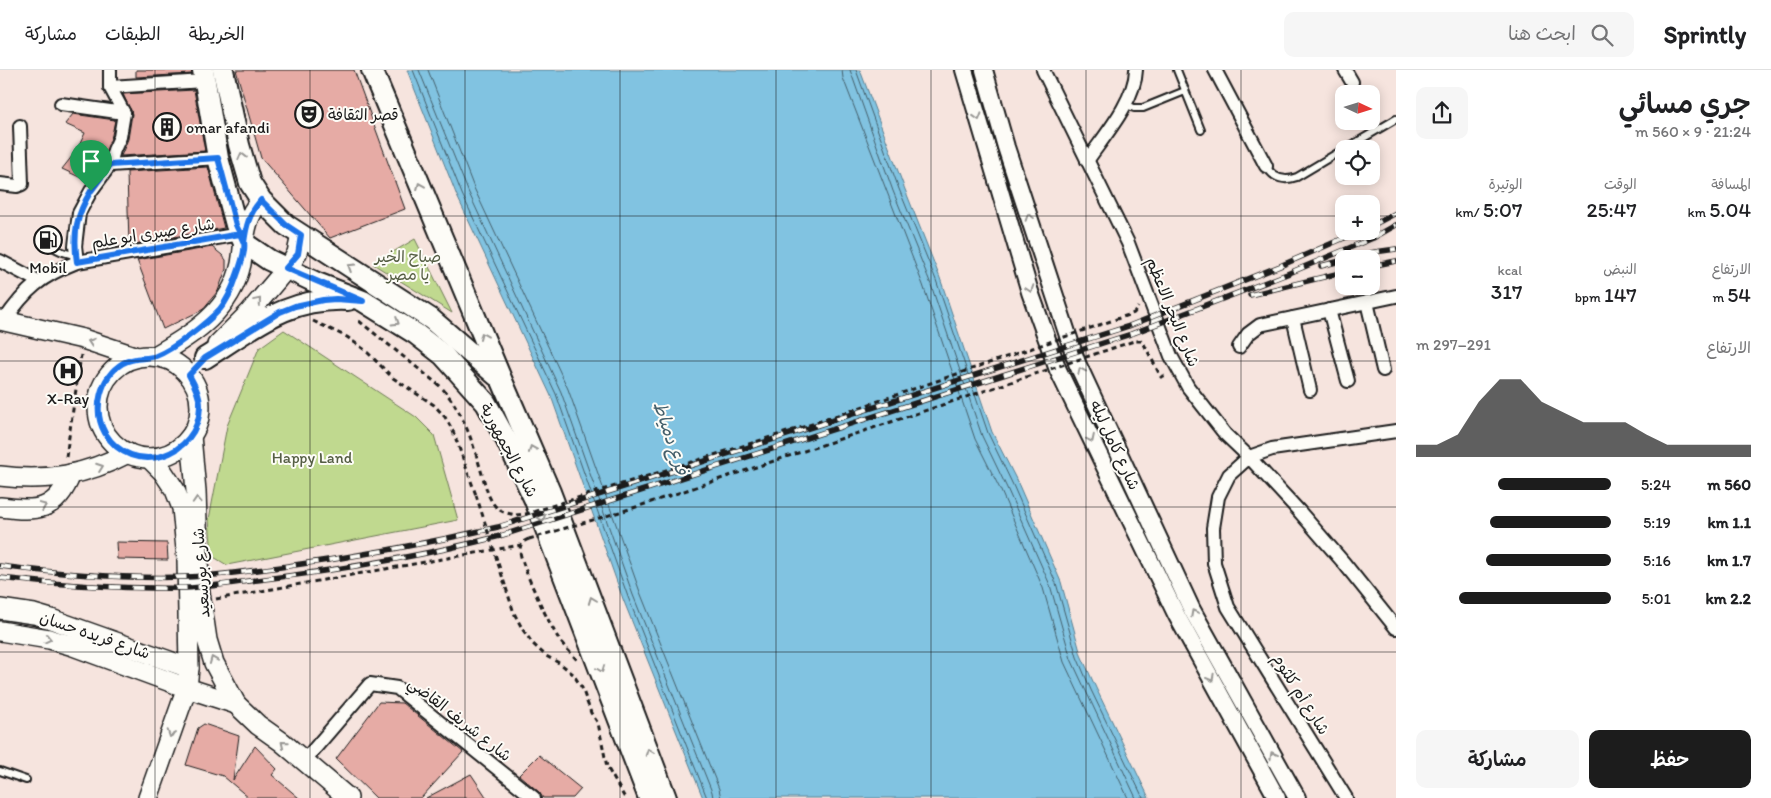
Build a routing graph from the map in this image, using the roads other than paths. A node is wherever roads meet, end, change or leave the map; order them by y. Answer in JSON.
{"nodes":[{"id":1,"x":110,"y":70,"type":"edge"},
{"id":2,"x":223,"y":70,"type":"edge"},
{"id":3,"x":372,"y":70,"type":"edge"},
{"id":4,"x":964,"y":70,"type":"edge"},
{"id":5,"x":984,"y":70,"type":"edge"},
{"id":6,"x":1043,"y":70,"type":"edge"},
{"id":7,"x":1136,"y":70,"type":"edge"},
{"id":8,"x":1177,"y":70,"type":"edge"},
{"id":9,"x":1215,"y":70,"type":"edge"},
{"id":10,"x":1345,"y":70,"type":"edge"},
{"id":11,"x":204,"y":76,"type":"edge"},
{"id":12,"x":1352,"y":82,"type":"dead end"},
{"id":13,"x":110,"y":88,"type":"junction"},
{"id":14,"x":1185,"y":91,"type":"junction"},
{"id":15,"x":61,"y":104,"type":"dead end"},
{"id":16,"x":1125,"y":104,"type":"junction"},
{"id":17,"x":124,"y":113,"type":"junction"},
{"id":18,"x":1396,"y":119,"type":"edge"},
{"id":19,"x":20,"y":126,"type":"dead end"},
{"id":20,"x":1201,"y":130,"type":"dead end"},
{"id":21,"x":1360,"y":140,"type":"edge"},
{"id":22,"x":1335,"y":154,"type":"edge"},
{"id":23,"x":218,"y":158,"type":"junction"},
{"id":24,"x":1087,"y":161,"type":"junction"},
{"id":25,"x":110,"y":165,"type":"junction"},
{"id":26,"x":1266,"y":166,"type":"joint"},
{"id":27,"x":0,"y":184,"type":"edge"},
{"id":28,"x":261,"y":200,"type":"junction"},
{"id":29,"x":301,"y":235,"type":"junction"},
{"id":30,"x":42,"y":236,"type":"dead end"},
{"id":31,"x":242,"y":239,"type":"junction"},
{"id":32,"x":77,"y":258,"type":"junction"},
{"id":33,"x":0,"y":261,"type":"edge"},
{"id":34,"x":286,"y":268,"type":"junction"},
{"id":35,"x":38,"y":281,"type":"junction"},
{"id":36,"x":1396,"y":296,"type":"edge"},
{"id":37,"x":1367,"y":302,"type":"junction"},
{"id":38,"x":358,"y":309,"type":"junction"},
{"id":39,"x":1329,"y":310,"type":"junction"},
{"id":40,"x":1293,"y":318,"type":"junction"},
{"id":41,"x":2,"y":321,"type":"edge"},
{"id":42,"x":1239,"y":346,"type":"dead end"},
{"id":43,"x":146,"y":357,"type":"junction"},
{"id":44,"x":205,"y":358,"type":"junction"},
{"id":45,"x":1383,"y":370,"type":"dead end"},
{"id":46,"x":189,"y":375,"type":"junction"},
{"id":47,"x":502,"y":381,"type":"junction"},
{"id":48,"x":1348,"y":381,"type":"dead end"},
{"id":49,"x":1310,"y":390,"type":"dead end"},
{"id":50,"x":1396,"y":431,"type":"edge"},
{"id":51,"x":191,"y":436,"type":"junction"},
{"id":52,"x":128,"y":453,"type":"junction"},
{"id":53,"x":1250,"y":457,"type":"junction"},
{"id":54,"x":149,"y":458,"type":"junction"},
{"id":55,"x":67,"y":475,"type":"junction"},
{"id":56,"x":0,"y":476,"type":"edge"},
{"id":57,"x":0,"y":507,"type":"edge"},
{"id":58,"x":0,"y":609,"type":"edge"},
{"id":59,"x":1396,"y":628,"type":"edge"},
{"id":60,"x":0,"y":631,"type":"edge"},
{"id":61,"x":189,"y":668,"type":"junction"},
{"id":62,"x":187,"y":688,"type":"junction"},
{"id":63,"x":236,"y":704,"type":"junction"},
{"id":64,"x":304,"y":761,"type":"junction"},
{"id":65,"x":0,"y":771,"type":"edge"},
{"id":66,"x":26,"y":780,"type":"dead end"},
{"id":67,"x":148,"y":798,"type":"edge"},
{"id":68,"x":348,"y":798,"type":"edge"},
{"id":69,"x":534,"y":798,"type":"edge"},
{"id":70,"x":649,"y":798,"type":"edge"},
{"id":71,"x":666,"y":798,"type":"edge"},
{"id":72,"x":1277,"y":798,"type":"edge"},
{"id":73,"x":1297,"y":798,"type":"edge"},
{"id":74,"x":1346,"y":798,"type":"edge"}],
"edges":[{"from":1,"to":13,"type":"street"},
{"from":28,"to":2,"type":"main road","name":"شارع الجمهورية","one_way":true},
{"from":47,"to":3,"type":"main road","one_way":true},
{"from":4,"to":72,"type":"street","name":"شارع كامل ليله","one_way":true},
{"from":73,"to":5,"type":"street","name":"شارع كامل ليله","one_way":true},
{"from":6,"to":24,"type":"street","name":"شارع البحر الاعظم"},
{"from":7,"to":16,"type":"street"},
{"from":8,"to":14,"type":"lane"},
{"from":9,"to":26,"type":"street"},
{"from":10,"to":12,"type":"street"},
{"from":11,"to":13,"type":"street"},
{"from":11,"to":23,"type":"main road"},
{"from":13,"to":17,"type":"street"},
{"from":14,"to":16,"type":"lane"},
{"from":14,"to":20,"type":"lane"},
{"from":15,"to":17,"type":"street"},
{"from":16,"to":24,"type":"street"},
{"from":17,"to":25,"type":"street"},
{"from":18,"to":21,"type":"lane"},
{"from":19,"to":27,"type":"street"},
{"from":22,"to":26,"type":"lane"},
{"from":23,"to":25,"type":"street"},
{"from":23,"to":31,"type":"main road"},
{"from":24,"to":53,"type":"street","name":"شارع البحر الاعظم"},
{"from":25,"to":32,"type":"street"},
{"from":28,"to":29,"type":"main road","name":"شارع الجمهورية"},
{"from":28,"to":31,"type":"main road"},
{"from":29,"to":34,"type":"main road"},
{"from":47,"to":29,"type":"main road","name":"شارع الجمهورية","one_way":true},
{"from":30,"to":32,"type":"lane"},
{"from":31,"to":32,"type":"street","name":"شارع صبرى ابو علم"},
{"from":31,"to":34,"type":"main road","name":"شارع الجمهورية"},
{"from":31,"to":43,"type":"main road"},
{"from":32,"to":35,"type":"street","name":"شارع صبرى ابو علم"},
{"from":33,"to":35,"type":"street"},
{"from":34,"to":38,"type":"main road","name":"شارع الجمهورية"},
{"from":44,"to":34,"type":"main road","one_way":true},
{"from":35,"to":41,"type":"street","name":"شارع صبرى ابو علم"},
{"from":36,"to":37,"type":"street"},
{"from":37,"to":39,"type":"street"},
{"from":37,"to":45,"type":"street"},
{"from":38,"to":44,"type":"main road"},
{"from":38,"to":70,"type":"main road","name":"شارع الجمهورية","one_way":true},
{"from":39,"to":40,"type":"street"},
{"from":39,"to":48,"type":"street"},
{"from":40,"to":42,"type":"street"},
{"from":40,"to":49,"type":"street"},
{"from":43,"to":41,"type":"main road","one_way":true},
{"from":43,"to":46,"type":"main road"},
{"from":43,"to":52,"type":"main road"},
{"from":44,"to":46,"type":"main road"},
{"from":46,"to":51,"type":"main road"},
{"from":71,"to":47,"type":"main road","name":"شارع الجمهورية","one_way":true},
{"from":50,"to":53,"type":"street"},
{"from":51,"to":54,"type":"main road"},
{"from":63,"to":51,"type":"main road","name":"شارع بورسعيد","one_way":true},
{"from":52,"to":54,"type":"main road"},
{"from":55,"to":52,"type":"main road","one_way":true},
{"from":53,"to":59,"type":"street","name":"شارع البحر الاعظم"},
{"from":53,"to":74,"type":"street","name":"شارع أم كلثوم"},
{"from":54,"to":61,"type":"main road","name":"شارع بورسعيد"},
{"from":55,"to":56,"type":"main road"},
{"from":57,"to":55,"type":"main road","one_way":true},
{"from":58,"to":61,"type":"main road","name":"شارع فريده حسان"},
{"from":60,"to":62,"type":"main road","name":"شارع فريده حسان","one_way":true},
{"from":61,"to":62,"type":"main road","name":"شارع بورسعيد"},
{"from":62,"to":63,"type":"main road","name":"شارع فريده حسان"},
{"from":62,"to":67,"type":"main road","name":"شارع بورسعيد","one_way":true},
{"from":64,"to":63,"type":"main road","one_way":true},
{"from":64,"to":68,"type":"main road"},
{"from":64,"to":69,"type":"street","name":"شارع شريف القاضي"},
{"from":65,"to":66,"type":"lane"}]}
